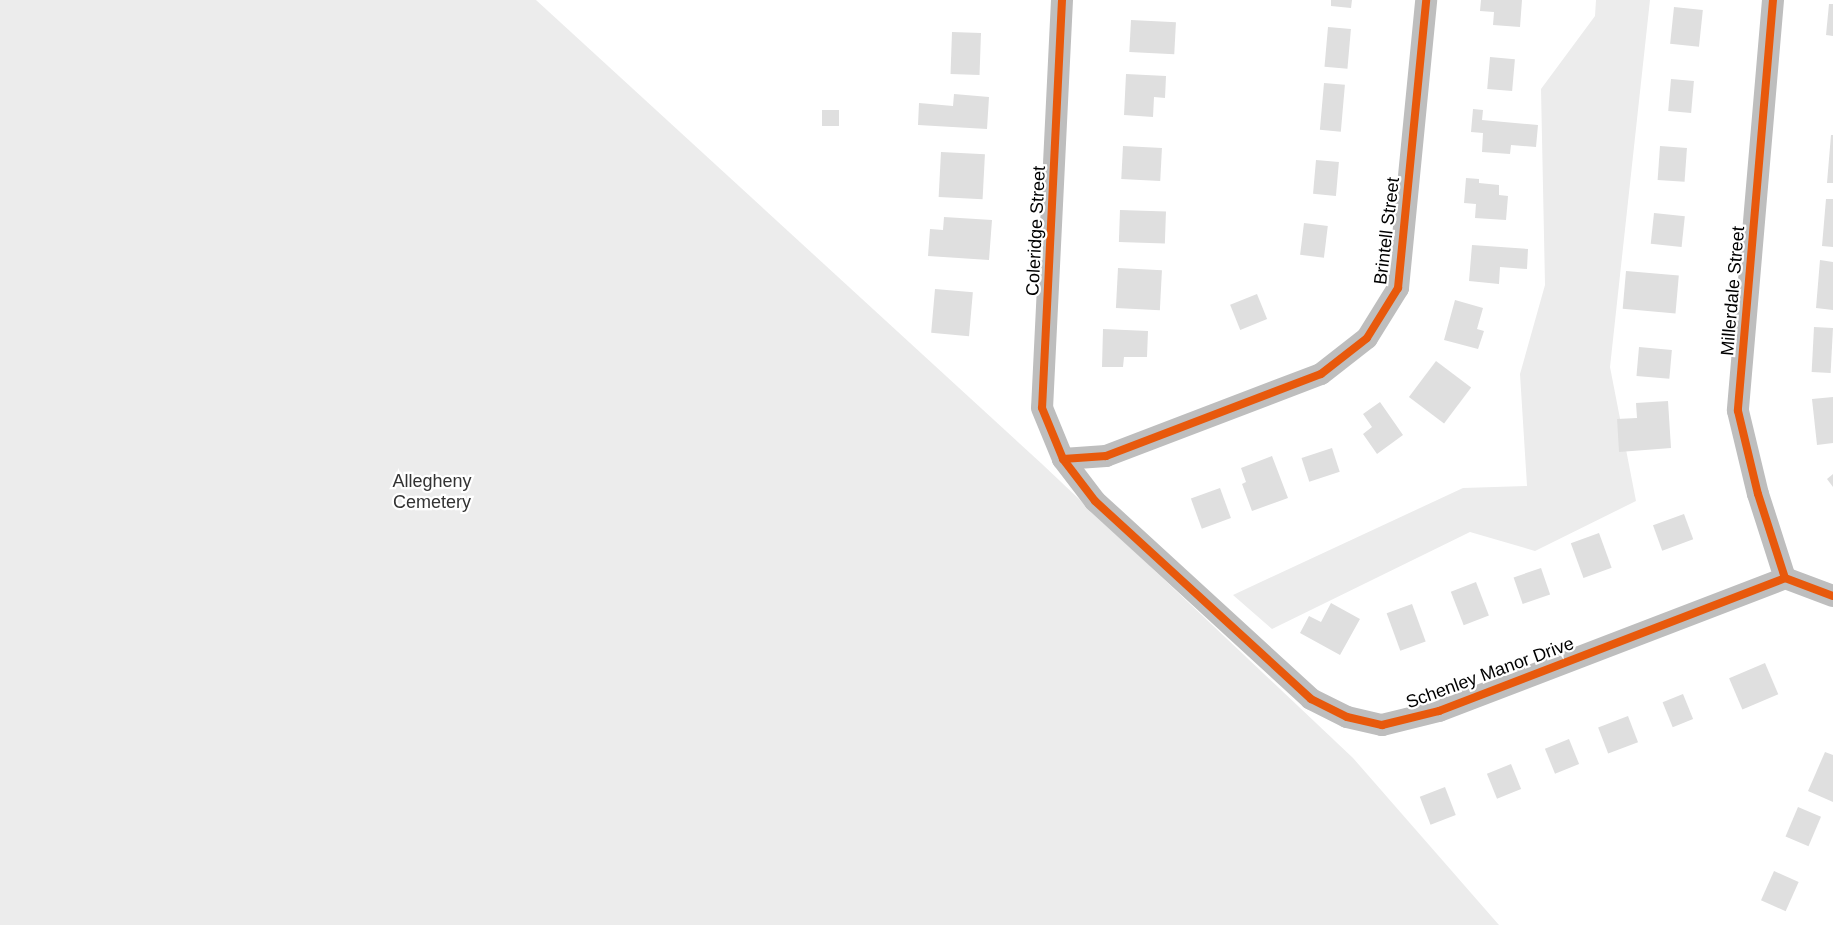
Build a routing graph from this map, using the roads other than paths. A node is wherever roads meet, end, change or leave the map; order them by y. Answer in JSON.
{"nodes":[{"id":1,"x":1062,"y":0,"type":"edge"},
{"id":2,"x":1426,"y":0,"type":"edge"},
{"id":3,"x":1773,"y":0,"type":"edge"},
{"id":4,"x":1063,"y":459,"type":"junction"},
{"id":5,"x":1785,"y":578,"type":"junction"},
{"id":6,"x":1833,"y":596,"type":"edge"}],
"edges":[{"from":1,"to":4,"type":"street","name":"Coleridge Street"},
{"from":2,"to":4,"type":"street","name":"Brintell Street"},
{"from":3,"to":5,"type":"street","name":"Millerdale Street"},
{"from":4,"to":5,"type":"street","name":"Schenley Manor Drive"},
{"from":5,"to":6,"type":"street"}]}
